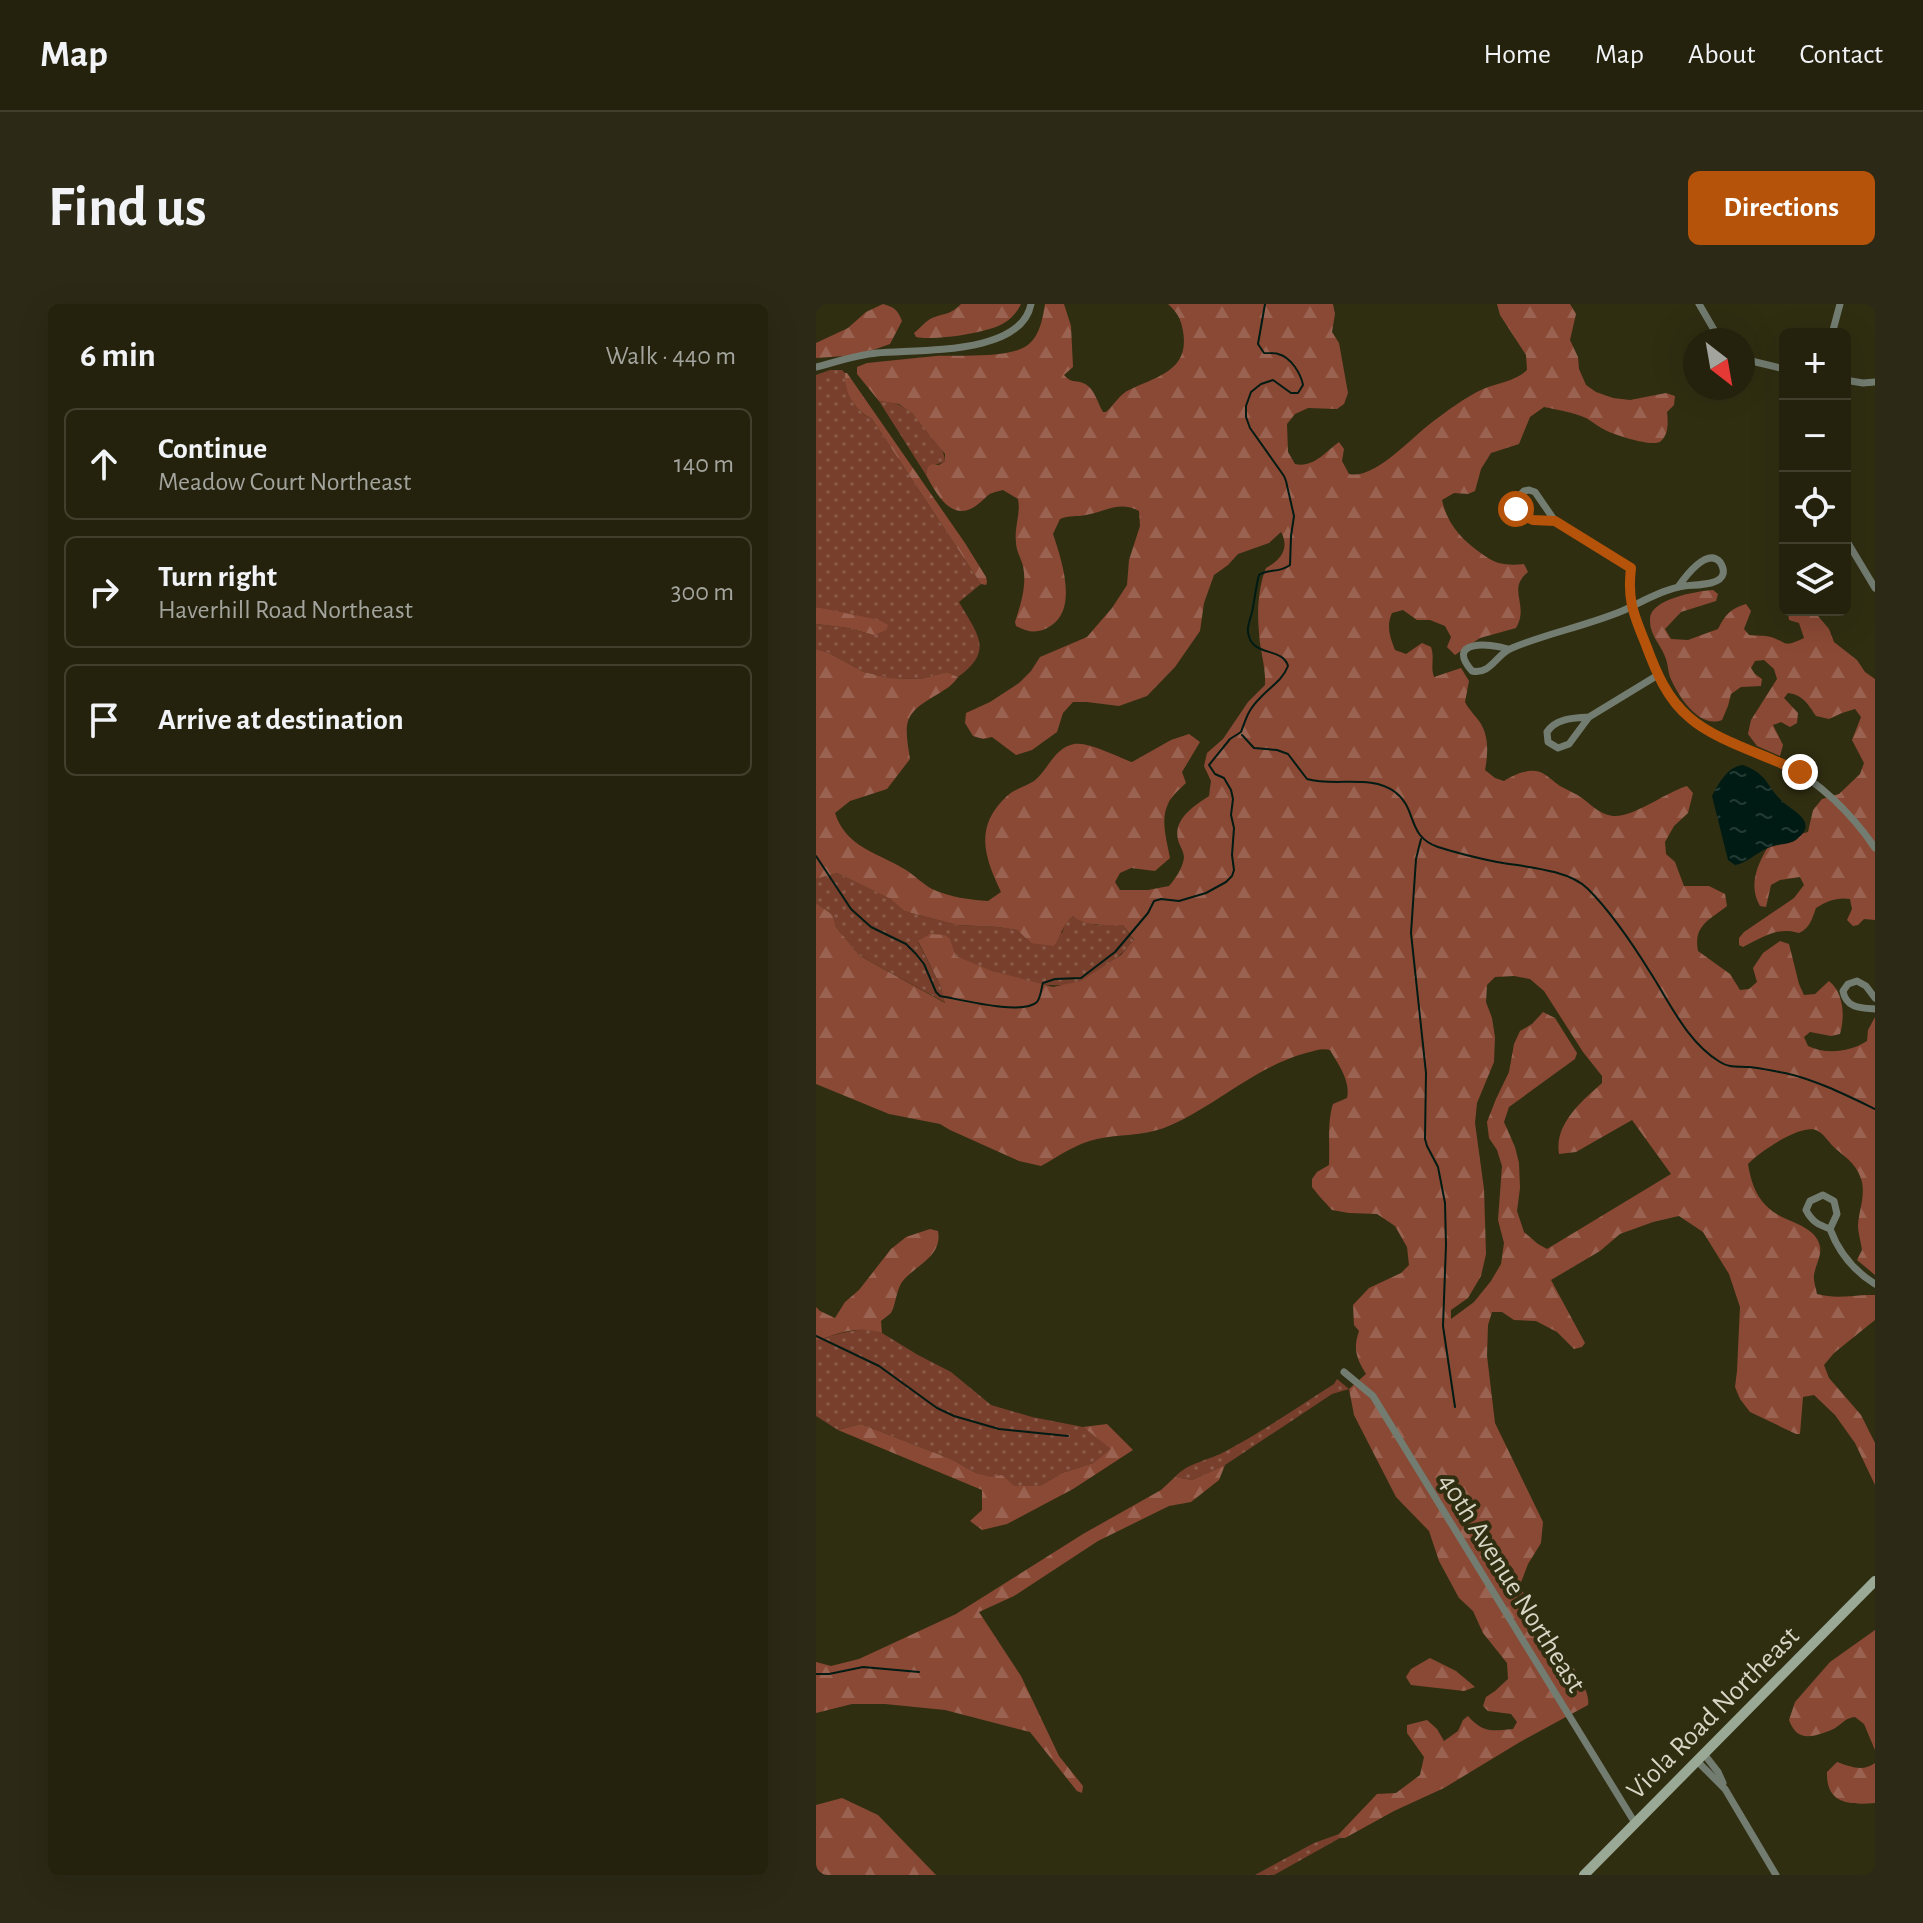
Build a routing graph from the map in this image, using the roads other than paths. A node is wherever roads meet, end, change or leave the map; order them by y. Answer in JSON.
{"nodes":[{"id":1,"x":1031,"y":304,"type":"edge"},
{"id":2,"x":1699,"y":304,"type":"edge"},
{"id":3,"x":1840,"y":304,"type":"edge"},
{"id":4,"x":1713,"y":328,"type":"edge"},
{"id":5,"x":1835,"y":328,"type":"edge"},
{"id":6,"x":1755,"y":362,"type":"edge"},
{"id":7,"x":816,"y":367,"type":"edge"},
{"id":8,"x":1779,"y":368,"type":"edge"},
{"id":9,"x":1851,"y":381,"type":"edge"},
{"id":10,"x":1875,"y":382,"type":"edge"},
{"id":11,"x":1555,"y":521,"type":"junction"},
{"id":12,"x":1849,"y":544,"type":"edge"},
{"id":13,"x":1678,"y":587,"type":"junction"},
{"id":14,"x":1875,"y":588,"type":"edge"},
{"id":15,"x":1631,"y":607,"type":"junction"},
{"id":16,"x":1508,"y":649,"type":"junction"},
{"id":17,"x":1658,"y":675,"type":"junction"},
{"id":18,"x":1589,"y":717,"type":"junction"},
{"id":19,"x":1875,"y":848,"type":"edge"},
{"id":20,"x":1875,"y":998,"type":"edge"},
{"id":21,"x":1875,"y":1009,"type":"edge"},
{"id":22,"x":1830,"y":1229,"type":"junction"},
{"id":23,"x":1875,"y":1284,"type":"edge"},
{"id":24,"x":1344,"y":1372,"type":"dead end"},
{"id":25,"x":1875,"y":1581,"type":"edge"},
{"id":26,"x":1700,"y":1758,"type":"junction"},
{"id":27,"x":1635,"y":1823,"type":"junction"},
{"id":28,"x":1584,"y":1875,"type":"edge"},
{"id":29,"x":1776,"y":1875,"type":"edge"}],
"edges":[{"from":1,"to":7,"type":"street"},
{"from":2,"to":4,"type":"street"},
{"from":3,"to":5,"type":"street"},
{"from":6,"to":8,"type":"street"},
{"from":9,"to":10,"type":"street"},
{"from":11,"to":11,"type":"street"},
{"from":11,"to":15,"type":"street"},
{"from":12,"to":14,"type":"street"},
{"from":13,"to":13,"type":"street"},
{"from":13,"to":15,"type":"street"},
{"from":15,"to":16,"type":"street"},
{"from":15,"to":17,"type":"street"},
{"from":16,"to":16,"type":"street"},
{"from":17,"to":18,"type":"street"},
{"from":17,"to":19,"type":"street"},
{"from":18,"to":18,"type":"street"},
{"from":20,"to":21,"type":"street"},
{"from":22,"to":22,"type":"street"},
{"from":22,"to":23,"type":"street"},
{"from":24,"to":27,"type":"street","name":"40th Avenue Northeast"},
{"from":25,"to":26,"type":"main road","name":"Viola Road Northeast"},
{"from":26,"to":27,"type":"main road","name":"Viola Road Northeast"},
{"from":26,"to":29,"type":"street"},
{"from":27,"to":28,"type":"main road","name":"Viola Road Northeast"}]}
